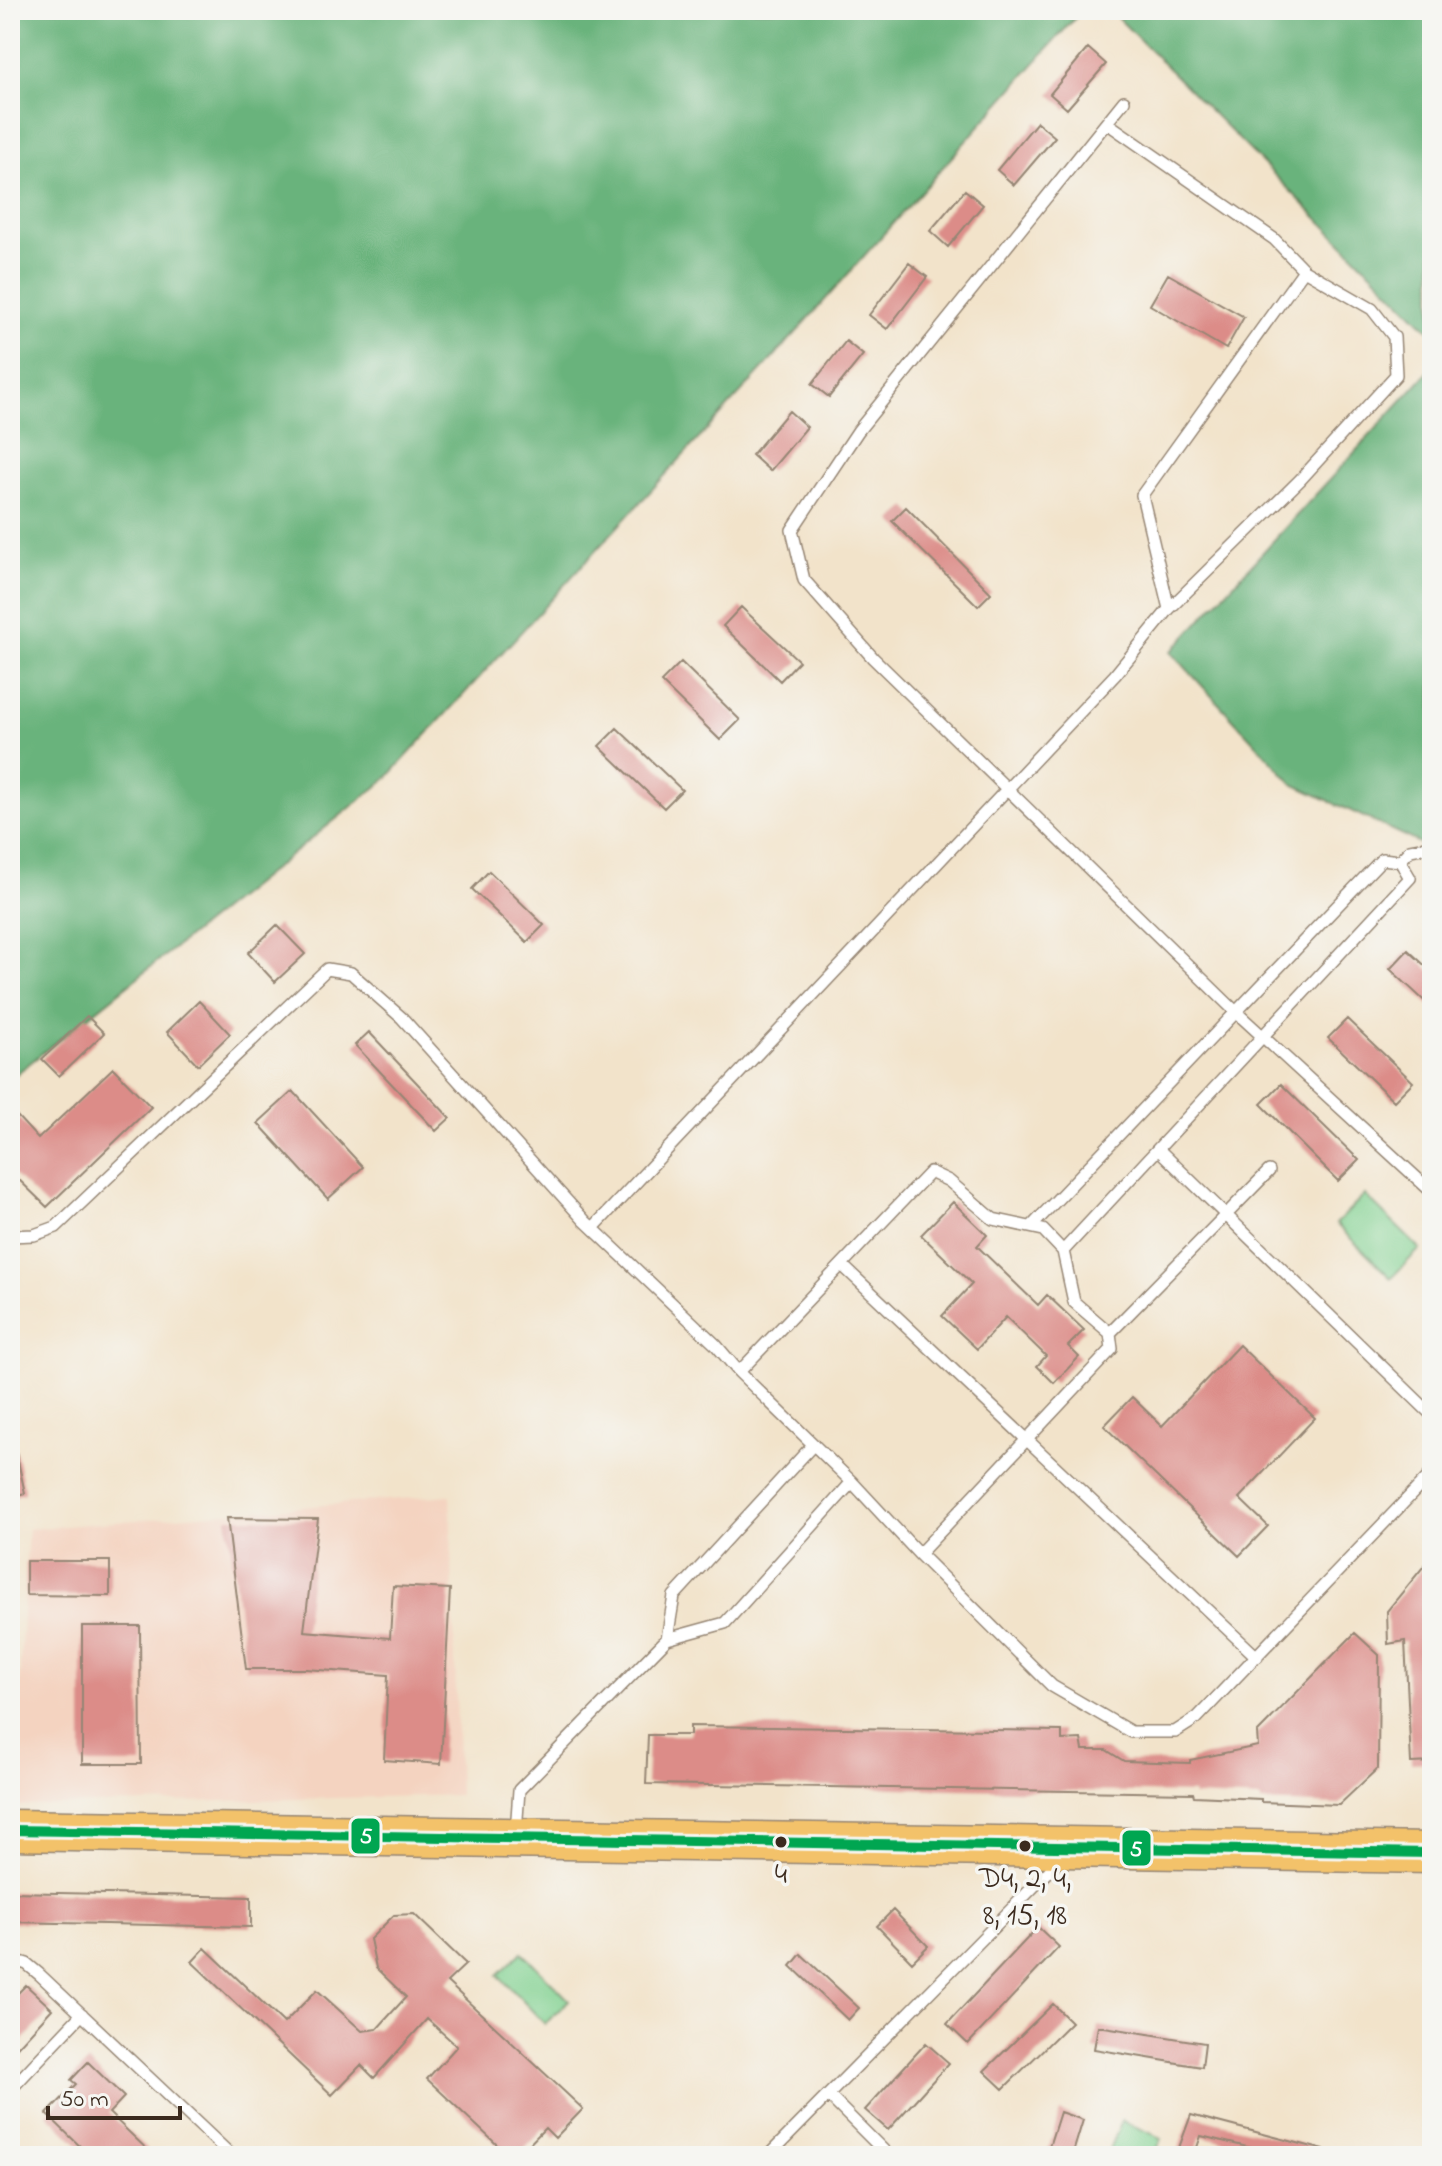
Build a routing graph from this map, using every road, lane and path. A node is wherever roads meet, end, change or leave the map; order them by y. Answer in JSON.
{"nodes":[{"id":1,"x":1124,"y":101,"type":"dead end"},
{"id":2,"x":1107,"y":123,"type":"junction"},
{"id":3,"x":1304,"y":270,"type":"junction"},
{"id":4,"x":1169,"y":609,"type":"junction"},
{"id":5,"x":1009,"y":788,"type":"junction"},
{"id":6,"x":1432,"y":846,"type":"edge"},
{"id":7,"x":1400,"y":861,"type":"junction"},
{"id":8,"x":1236,"y":1012,"type":"junction"},
{"id":9,"x":1264,"y":1035,"type":"junction"},
{"id":10,"x":1158,"y":1149,"type":"junction"},
{"id":11,"x":1269,"y":1171,"type":"dead end"},
{"id":12,"x":1432,"y":1192,"type":"edge"},
{"id":13,"x":1226,"y":1215,"type":"junction"},
{"id":14,"x":1031,"y":1227,"type":"junction"},
{"id":15,"x":593,"y":1228,"type":"junction"},
{"id":16,"x":10,"y":1236,"type":"edge"},
{"id":17,"x":1063,"y":1251,"type":"junction"},
{"id":18,"x":842,"y":1265,"type":"junction"},
{"id":19,"x":1110,"y":1333,"type":"junction"},
{"id":20,"x":739,"y":1372,"type":"junction"},
{"id":21,"x":1432,"y":1415,"type":"edge"},
{"id":22,"x":1027,"y":1439,"type":"junction"},
{"id":23,"x":812,"y":1446,"type":"junction"},
{"id":24,"x":1432,"y":1473,"type":"edge"},
{"id":25,"x":852,"y":1482,"type":"junction"},
{"id":26,"x":919,"y":1554,"type":"junction"},
{"id":27,"x":667,"y":1639,"type":"junction"},
{"id":28,"x":1257,"y":1657,"type":"junction"},
{"id":29,"x":10,"y":1830,"type":"edge"},
{"id":30,"x":515,"y":1838,"type":"junction"},
{"id":31,"x":10,"y":1851,"type":"edge"},
{"id":32,"x":1432,"y":1853,"type":"edge"},
{"id":33,"x":1053,"y":1867,"type":"junction"},
{"id":34,"x":1432,"y":1873,"type":"edge"},
{"id":35,"x":10,"y":1959,"type":"edge"},
{"id":36,"x":82,"y":2014,"type":"junction"},
{"id":37,"x":10,"y":2090,"type":"edge"},
{"id":38,"x":828,"y":2095,"type":"junction"},
{"id":39,"x":232,"y":2156,"type":"edge"},
{"id":40,"x":768,"y":2156,"type":"edge"},
{"id":41,"x":889,"y":2156,"type":"edge"}],
"edges":[{"from":1,"to":2,"type":"lane"},
{"from":2,"to":3,"type":"lane"},
{"from":2,"to":5,"type":"lane"},
{"from":3,"to":4,"type":"lane"},
{"from":3,"to":4,"type":"lane"},
{"from":4,"to":5,"type":"lane"},
{"from":5,"to":8,"type":"lane"},
{"from":5,"to":15,"type":"lane"},
{"from":6,"to":7,"type":"lane"},
{"from":7,"to":8,"type":"lane"},
{"from":7,"to":9,"type":"lane"},
{"from":8,"to":9,"type":"lane"},
{"from":8,"to":14,"type":"lane"},
{"from":9,"to":10,"type":"lane"},
{"from":9,"to":12,"type":"lane"},
{"from":10,"to":13,"type":"lane"},
{"from":10,"to":17,"type":"lane"},
{"from":11,"to":13,"type":"lane"},
{"from":13,"to":19,"type":"lane"},
{"from":13,"to":21,"type":"lane"},
{"from":14,"to":17,"type":"lane"},
{"from":14,"to":18,"type":"lane"},
{"from":15,"to":16,"type":"lane"},
{"from":15,"to":20,"type":"lane"},
{"from":17,"to":19,"type":"lane"},
{"from":18,"to":20,"type":"lane"},
{"from":18,"to":22,"type":"lane"},
{"from":19,"to":22,"type":"lane"},
{"from":20,"to":23,"type":"lane"},
{"from":22,"to":26,"type":"lane"},
{"from":22,"to":28,"type":"lane"},
{"from":23,"to":25,"type":"lane"},
{"from":23,"to":27,"type":"lane"},
{"from":24,"to":28,"type":"lane"},
{"from":25,"to":26,"type":"lane"},
{"from":25,"to":27,"type":"lane"},
{"from":26,"to":28,"type":"lane"},
{"from":27,"to":30,"type":"lane"},
{"from":29,"to":30,"type":"highway"},
{"from":30,"to":32,"type":"highway"},
{"from":31,"to":33,"type":"highway"},
{"from":33,"to":34,"type":"highway"},
{"from":33,"to":38,"type":"lane"},
{"from":35,"to":36,"type":"lane"},
{"from":36,"to":37,"type":"lane"},
{"from":36,"to":39,"type":"lane"},
{"from":38,"to":40,"type":"lane"},
{"from":38,"to":41,"type":"lane"}]}
